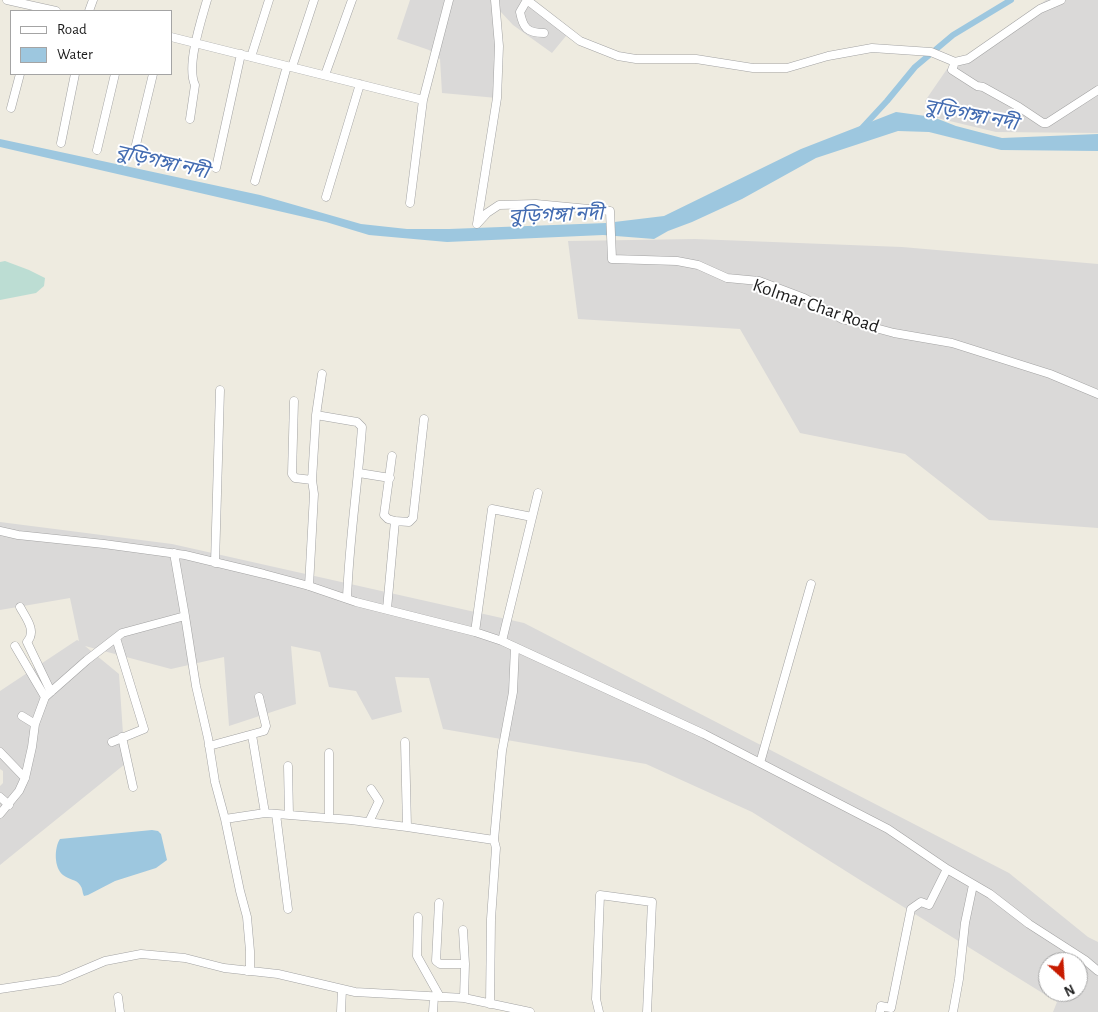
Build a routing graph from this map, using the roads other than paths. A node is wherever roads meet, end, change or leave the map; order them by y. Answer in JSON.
{"nodes":[{"id":1,"x":7,"y":0,"type":"edge"},
{"id":2,"x":206,"y":0,"type":"edge"},
{"id":3,"x":269,"y":0,"type":"edge"},
{"id":4,"x":314,"y":0,"type":"edge"},
{"id":5,"x":352,"y":0,"type":"edge"},
{"id":6,"x":449,"y":0,"type":"edge"},
{"id":7,"x":495,"y":0,"type":"edge"},
{"id":8,"x":527,"y":0,"type":"edge"},
{"id":9,"x":1061,"y":0,"type":"edge"},
{"id":10,"x":40,"y":6,"type":"edge"},
{"id":11,"x":53,"y":10,"type":"edge"},
{"id":12,"x":544,"y":33,"type":"dead end"},
{"id":13,"x":172,"y":37,"type":"edge"},
{"id":14,"x":196,"y":43,"type":"junction"},
{"id":15,"x":241,"y":54,"type":"junction"},
{"id":16,"x":251,"y":57,"type":"junction"},
{"id":17,"x":952,"y":60,"type":"junction"},
{"id":18,"x":289,"y":66,"type":"junction"},
{"id":19,"x":20,"y":75,"type":"edge"},
{"id":20,"x":75,"y":75,"type":"edge"},
{"id":21,"x":115,"y":75,"type":"edge"},
{"id":22,"x":153,"y":75,"type":"edge"},
{"id":23,"x":324,"y":75,"type":"junction"},
{"id":24,"x":360,"y":84,"type":"junction"},
{"id":25,"x":1098,"y":90,"type":"edge"},
{"id":26,"x":423,"y":100,"type":"junction"},
{"id":27,"x":10,"y":108,"type":"dead end"},
{"id":28,"x":190,"y":119,"type":"dead end"},
{"id":29,"x":61,"y":144,"type":"dead end"},
{"id":30,"x":96,"y":150,"type":"dead end"},
{"id":31,"x":134,"y":153,"type":"dead end"},
{"id":32,"x":216,"y":168,"type":"dead end"},
{"id":33,"x":255,"y":182,"type":"dead end"},
{"id":34,"x":326,"y":197,"type":"dead end"},
{"id":35,"x":410,"y":203,"type":"dead end"},
{"id":36,"x":322,"y":374,"type":"dead end"},
{"id":37,"x":220,"y":390,"type":"dead end"},
{"id":38,"x":1098,"y":394,"type":"edge"},
{"id":39,"x":294,"y":401,"type":"dead end"},
{"id":40,"x":316,"y":415,"type":"junction"},
{"id":41,"x":424,"y":420,"type":"dead end"},
{"id":42,"x":392,"y":456,"type":"dead end"},
{"id":43,"x":358,"y":473,"type":"junction"},
{"id":44,"x":390,"y":478,"type":"junction"},
{"id":45,"x":312,"y":480,"type":"junction"},
{"id":46,"x":538,"y":493,"type":"dead end"},
{"id":47,"x":532,"y":517,"type":"junction"},
{"id":48,"x":395,"y":521,"type":"junction"},
{"id":49,"x":0,"y":531,"type":"edge"},
{"id":50,"x":174,"y":553,"type":"junction"},
{"id":51,"x":215,"y":562,"type":"junction"},
{"id":52,"x":811,"y":584,"type":"dead end"},
{"id":53,"x":309,"y":586,"type":"junction"},
{"id":54,"x":347,"y":599,"type":"junction"},
{"id":55,"x":20,"y":607,"type":"dead end"},
{"id":56,"x":387,"y":608,"type":"junction"},
{"id":57,"x":184,"y":616,"type":"junction"},
{"id":58,"x":475,"y":632,"type":"junction"},
{"id":59,"x":116,"y":638,"type":"junction"},
{"id":60,"x":502,"y":641,"type":"junction"},
{"id":61,"x":15,"y":646,"type":"dead end"},
{"id":62,"x":515,"y":647,"type":"junction"},
{"id":63,"x":48,"y":694,"type":"junction"},
{"id":64,"x":259,"y":697,"type":"dead end"},
{"id":65,"x":22,"y":716,"type":"dead end"},
{"id":66,"x":35,"y":724,"type":"junction"},
{"id":67,"x":252,"y":735,"type":"junction"},
{"id":68,"x":122,"y":737,"type":"junction"},
{"id":69,"x":112,"y":742,"type":"dead end"},
{"id":70,"x":406,"y":742,"type":"dead end"},
{"id":71,"x":209,"y":746,"type":"junction"},
{"id":72,"x":0,"y":752,"type":"edge"},
{"id":73,"x":328,"y":753,"type":"dead end"},
{"id":74,"x":760,"y":763,"type":"junction"},
{"id":75,"x":288,"y":766,"type":"dead end"},
{"id":76,"x":25,"y":778,"type":"junction"},
{"id":77,"x":133,"y":787,"type":"dead end"},
{"id":78,"x":371,"y":789,"type":"dead end"},
{"id":79,"x":0,"y":796,"type":"edge"},
{"id":80,"x":9,"y":804,"type":"junction"},
{"id":81,"x":265,"y":813,"type":"junction"},
{"id":82,"x":0,"y":814,"type":"edge"},
{"id":83,"x":276,"y":814,"type":"junction"},
{"id":84,"x":289,"y":815,"type":"junction"},
{"id":85,"x":329,"y":818,"type":"junction"},
{"id":86,"x":226,"y":819,"type":"junction"},
{"id":87,"x":369,"y":822,"type":"junction"},
{"id":88,"x":407,"y":827,"type":"junction"},
{"id":89,"x":494,"y":840,"type":"junction"},
{"id":90,"x":947,"y":869,"type":"junction"},
{"id":91,"x":973,"y":885,"type":"junction"},
{"id":92,"x":439,"y":903,"type":"dead end"},
{"id":93,"x":288,"y":909,"type":"dead end"},
{"id":94,"x":418,"y":916,"type":"dead end"},
{"id":95,"x":463,"y":930,"type":"dead end"},
{"id":96,"x":465,"y":964,"type":"junction"},
{"id":97,"x":247,"y":971,"type":"junction"},
{"id":98,"x":1098,"y":971,"type":"edge"},
{"id":99,"x":0,"y":989,"type":"edge"},
{"id":100,"x":342,"y":989,"type":"junction"},
{"id":101,"x":118,"y":997,"type":"dead end"},
{"id":102,"x":437,"y":997,"type":"junction"},
{"id":103,"x":464,"y":998,"type":"junction"},
{"id":104,"x":490,"y":1004,"type":"junction"},
{"id":105,"x":120,"y":1012,"type":"edge"},
{"id":106,"x":341,"y":1012,"type":"edge"},
{"id":107,"x":433,"y":1012,"type":"edge"},
{"id":108,"x":530,"y":1012,"type":"edge"},
{"id":109,"x":599,"y":1012,"type":"edge"},
{"id":110,"x":647,"y":1012,"type":"edge"},
{"id":111,"x":880,"y":1012,"type":"edge"},
{"id":112,"x":952,"y":1012,"type":"edge"}],
"edges":[{"from":1,"to":10,"type":"street"},
{"from":2,"to":14,"type":"street"},
{"from":3,"to":16,"type":"street"},
{"from":4,"to":18,"type":"street"},
{"from":5,"to":23,"type":"street"},
{"from":6,"to":26,"type":"street"},
{"from":7,"to":38,"type":"street","name":"Kolmar Char Road"},
{"from":8,"to":12,"type":"street"},
{"from":8,"to":17,"type":"street"},
{"from":9,"to":17,"type":"street"},
{"from":10,"to":11,"type":"street"},
{"from":13,"to":14,"type":"street"},
{"from":14,"to":15,"type":"street"},
{"from":14,"to":28,"type":"street"},
{"from":15,"to":16,"type":"street"},
{"from":15,"to":32,"type":"street"},
{"from":16,"to":18,"type":"street"},
{"from":17,"to":25,"type":"street"},
{"from":18,"to":23,"type":"street"},
{"from":18,"to":33,"type":"street"},
{"from":19,"to":27,"type":"street"},
{"from":20,"to":29,"type":"street"},
{"from":21,"to":30,"type":"street"},
{"from":22,"to":31,"type":"street"},
{"from":23,"to":24,"type":"street"},
{"from":24,"to":26,"type":"street"},
{"from":24,"to":34,"type":"street"},
{"from":26,"to":35,"type":"street"},
{"from":36,"to":40,"type":"street"},
{"from":37,"to":51,"type":"street"},
{"from":39,"to":45,"type":"street"},
{"from":40,"to":43,"type":"street"},
{"from":40,"to":45,"type":"street"},
{"from":41,"to":48,"type":"street"},
{"from":42,"to":44,"type":"street"},
{"from":43,"to":44,"type":"street"},
{"from":43,"to":54,"type":"street"},
{"from":44,"to":48,"type":"street"},
{"from":45,"to":53,"type":"street"},
{"from":46,"to":47,"type":"street"},
{"from":47,"to":58,"type":"street"},
{"from":47,"to":60,"type":"street"},
{"from":48,"to":56,"type":"street"},
{"from":49,"to":50,"type":"street"},
{"from":50,"to":51,"type":"street"},
{"from":50,"to":57,"type":"street"},
{"from":51,"to":53,"type":"street"},
{"from":52,"to":74,"type":"street"},
{"from":53,"to":54,"type":"street"},
{"from":54,"to":56,"type":"street"},
{"from":55,"to":63,"type":"street"},
{"from":56,"to":58,"type":"street"},
{"from":57,"to":59,"type":"street"},
{"from":57,"to":71,"type":"street"},
{"from":58,"to":60,"type":"street"},
{"from":59,"to":63,"type":"street"},
{"from":59,"to":68,"type":"street"},
{"from":60,"to":62,"type":"street"},
{"from":61,"to":63,"type":"street"},
{"from":62,"to":74,"type":"street"},
{"from":62,"to":89,"type":"street"},
{"from":63,"to":66,"type":"street"},
{"from":64,"to":67,"type":"street"},
{"from":65,"to":66,"type":"street"},
{"from":66,"to":76,"type":"street"},
{"from":67,"to":71,"type":"street"},
{"from":67,"to":81,"type":"street"},
{"from":68,"to":69,"type":"street"},
{"from":68,"to":77,"type":"street"},
{"from":70,"to":88,"type":"street"},
{"from":71,"to":86,"type":"street"},
{"from":72,"to":76,"type":"street"},
{"from":73,"to":85,"type":"street"},
{"from":74,"to":90,"type":"street"},
{"from":75,"to":84,"type":"street"},
{"from":76,"to":80,"type":"street"},
{"from":78,"to":87,"type":"street"},
{"from":79,"to":80,"type":"street"},
{"from":80,"to":82,"type":"street"},
{"from":81,"to":83,"type":"street"},
{"from":81,"to":86,"type":"street"},
{"from":83,"to":84,"type":"street"},
{"from":83,"to":93,"type":"street"},
{"from":84,"to":85,"type":"street"},
{"from":85,"to":87,"type":"street"},
{"from":86,"to":97,"type":"street"},
{"from":87,"to":88,"type":"street"},
{"from":88,"to":89,"type":"street"},
{"from":89,"to":104,"type":"street"},
{"from":90,"to":91,"type":"street"},
{"from":90,"to":111,"type":"street"},
{"from":91,"to":98,"type":"street"},
{"from":91,"to":112,"type":"street"},
{"from":92,"to":96,"type":"street"},
{"from":94,"to":102,"type":"street"},
{"from":95,"to":96,"type":"street"},
{"from":96,"to":103,"type":"street"},
{"from":97,"to":99,"type":"street"},
{"from":97,"to":100,"type":"street"},
{"from":100,"to":102,"type":"street"},
{"from":100,"to":106,"type":"street"},
{"from":101,"to":105,"type":"street"},
{"from":102,"to":103,"type":"street"},
{"from":102,"to":107,"type":"street"},
{"from":103,"to":104,"type":"street"},
{"from":104,"to":108,"type":"street"},
{"from":109,"to":110,"type":"street"}]}
